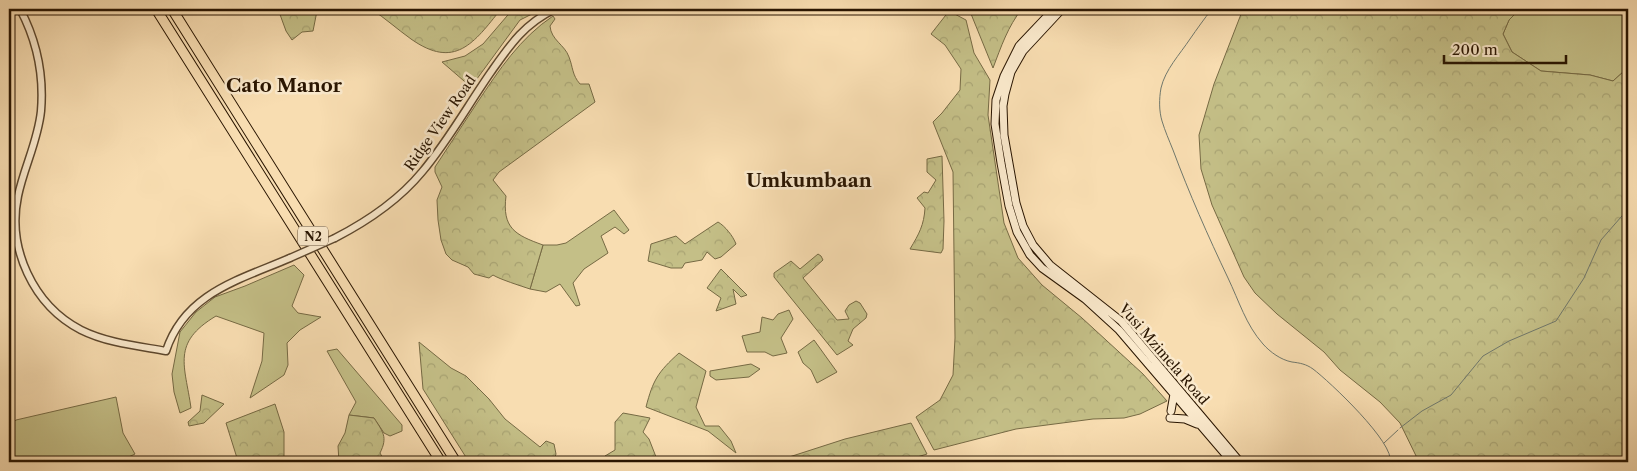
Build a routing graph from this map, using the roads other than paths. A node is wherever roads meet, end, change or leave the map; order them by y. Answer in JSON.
{"nodes":[{"id":1,"x":20,"y":9,"type":"edge"},
{"id":2,"x":156,"y":9,"type":"edge"},
{"id":3,"x":172,"y":9,"type":"edge"},
{"id":4,"x":555,"y":9,"type":"edge"},
{"id":5,"x":1054,"y":9,"type":"edge"},
{"id":6,"x":1062,"y":9,"type":"edge"},
{"id":7,"x":1174,"y":394,"type":"junction"},
{"id":8,"x":1200,"y":426,"type":"junction"},
{"id":9,"x":441,"y":462,"type":"edge"},
{"id":10,"x":456,"y":462,"type":"edge"},
{"id":11,"x":1232,"y":462,"type":"edge"},
{"id":12,"x":1240,"y":462,"type":"edge"}],
"edges":[{"from":1,"to":4,"type":"street","name":"Ridge View Road","bridge":true},
{"from":2,"to":9,"type":"highway","number":"N2"},
{"from":3,"to":10,"type":"highway","number":"N2"},
{"from":5,"to":7,"type":"main road","name":"Vusi Mzimela Road"},
{"from":6,"to":12,"type":"main road","name":"Vusi Mzimela Road"},
{"from":7,"to":8,"type":"main road","name":"Vusi Mzimela Road"},
{"from":7,"to":8,"type":"main road"},
{"from":8,"to":11,"type":"main road","name":"Vusi Mzimela Road"}]}
